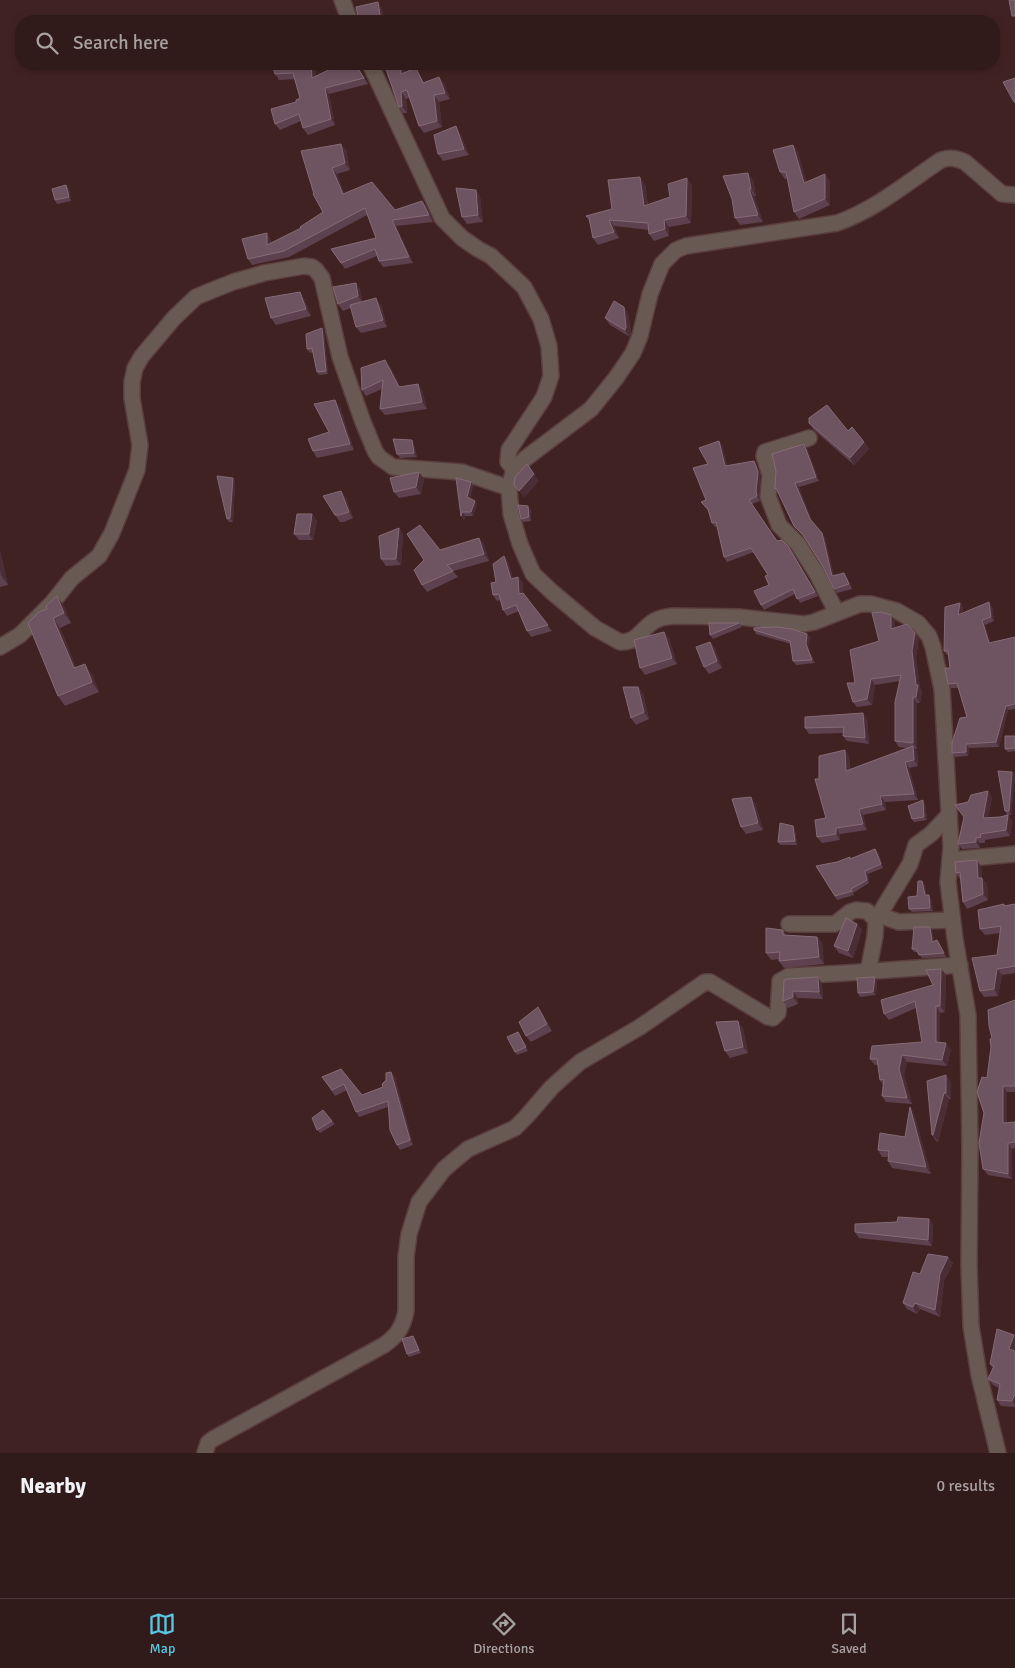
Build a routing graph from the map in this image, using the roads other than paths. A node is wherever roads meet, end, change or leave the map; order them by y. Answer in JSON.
{"nodes":[{"id":1,"x":342,"y":0,"type":"edge"},
{"id":2,"x":348,"y":15,"type":"edge"},
{"id":3,"x":373,"y":70,"type":"edge"},
{"id":4,"x":1015,"y":195,"type":"edge"},
{"id":5,"x":809,"y":438,"type":"dead end"},
{"id":6,"x":514,"y":469,"type":"junction"},
{"id":7,"x":509,"y":488,"type":"junction"},
{"id":8,"x":837,"y":613,"type":"junction"},
{"id":9,"x":0,"y":647,"type":"edge"},
{"id":10,"x":949,"y":814,"type":"junction"},
{"id":11,"x":1015,"y":854,"type":"edge"},
{"id":12,"x":950,"y":860,"type":"junction"},
{"id":13,"x":878,"y":917,"type":"junction"},
{"id":14,"x":952,"y":920,"type":"junction"},
{"id":15,"x":789,"y":924,"type":"dead end"},
{"id":16,"x":960,"y":965,"type":"junction"},
{"id":17,"x":868,"y":972,"type":"junction"},
{"id":18,"x":205,"y":1453,"type":"edge"},
{"id":19,"x":998,"y":1453,"type":"edge"}],
"edges":[{"from":1,"to":2,"type":"street"},
{"from":3,"to":6,"type":"street"},
{"from":4,"to":6,"type":"street"},
{"from":5,"to":8,"type":"street"},
{"from":6,"to":7,"type":"street"},
{"from":7,"to":8,"type":"street"},
{"from":7,"to":9,"type":"street"},
{"from":8,"to":10,"type":"street"},
{"from":10,"to":12,"type":"street"},
{"from":10,"to":13,"type":"street"},
{"from":11,"to":12,"type":"street"},
{"from":12,"to":14,"type":"street"},
{"from":13,"to":14,"type":"street"},
{"from":13,"to":15,"type":"street"},
{"from":13,"to":17,"type":"street"},
{"from":14,"to":16,"type":"street"},
{"from":16,"to":17,"type":"street"},
{"from":16,"to":19,"type":"street"},
{"from":17,"to":18,"type":"street"}]}
